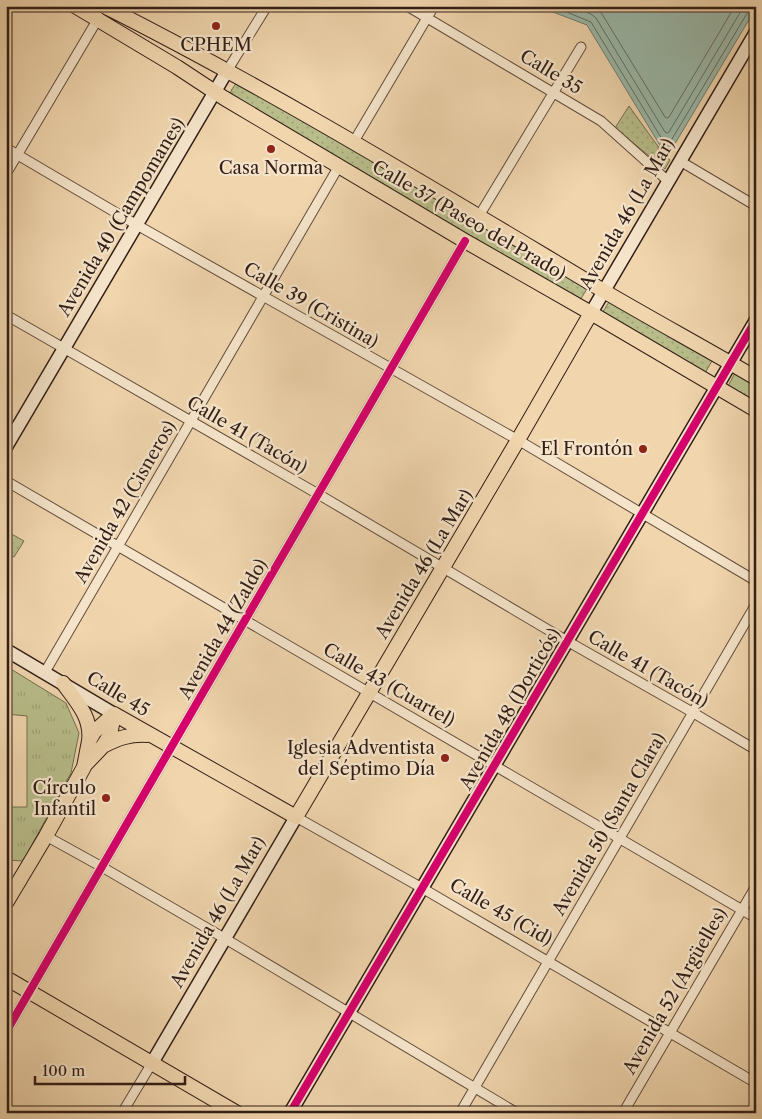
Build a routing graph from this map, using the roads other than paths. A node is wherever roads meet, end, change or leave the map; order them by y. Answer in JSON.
{"nodes":[{"id":1,"x":76,"y":6,"type":"edge"},
{"id":2,"x":104,"y":6,"type":"edge"},
{"id":3,"x":267,"y":6,"type":"edge"},
{"id":4,"x":407,"y":6,"type":"edge"},
{"id":5,"x":434,"y":6,"type":"edge"},
{"id":6,"x":427,"y":18,"type":"junction"},
{"id":7,"x":97,"y":19,"type":"junction"},
{"id":8,"x":754,"y":40,"type":"edge"},
{"id":9,"x":581,"y":47,"type":"dead end"},
{"id":10,"x":228,"y":71,"type":"junction"},
{"id":11,"x":216,"y":92,"type":"junction"},
{"id":12,"x":553,"y":92,"type":"junction"},
{"id":13,"x":353,"y":143,"type":"junction"},
{"id":14,"x":6,"y":148,"type":"edge"},
{"id":15,"x":18,"y":154,"type":"junction"},
{"id":16,"x":680,"y":162,"type":"junction"},
{"id":17,"x":339,"y":166,"type":"junction"},
{"id":18,"x":6,"y":174,"type":"edge"},
{"id":19,"x":668,"y":181,"type":"junction"},
{"id":20,"x":756,"y":206,"type":"edge"},
{"id":21,"x":479,"y":216,"type":"junction"},
{"id":22,"x":137,"y":225,"type":"junction"},
{"id":23,"x":465,"y":241,"type":"junction"},
{"id":24,"x":604,"y":291,"type":"junction"},
{"id":25,"x":263,"y":296,"type":"junction"},
{"id":26,"x":591,"y":313,"type":"junction"},
{"id":27,"x":6,"y":315,"type":"edge"},
{"id":28,"x":756,"y":320,"type":"edge"},
{"id":29,"x":64,"y":348,"type":"junction"},
{"id":30,"x":730,"y":363,"type":"junction"},
{"id":31,"x":391,"y":369,"type":"junction"},
{"id":32,"x":756,"y":378,"type":"edge"},
{"id":33,"x":716,"y":387,"type":"junction"},
{"id":34,"x":756,"y":410,"type":"edge"},
{"id":35,"x":190,"y":421,"type":"junction"},
{"id":36,"x":518,"y":440,"type":"junction"},
{"id":37,"x":6,"y":447,"type":"edge"},
{"id":38,"x":6,"y":481,"type":"edge"},
{"id":39,"x":318,"y":494,"type":"junction"},
{"id":40,"x":642,"y":514,"type":"junction"},
{"id":41,"x":118,"y":546,"type":"junction"},
{"id":42,"x":443,"y":567,"type":"junction"},
{"id":43,"x":756,"y":582,"type":"edge"},
{"id":44,"x":756,"y":604,"type":"edge"},
{"id":45,"x":245,"y":620,"type":"junction"},
{"id":46,"x":567,"y":641,"type":"junction"},
{"id":47,"x":6,"y":650,"type":"edge"},
{"id":48,"x":45,"y":672,"type":"junction"},
{"id":49,"x":62,"y":683,"type":"junction"},
{"id":50,"x":370,"y":693,"type":"junction"},
{"id":51,"x":692,"y":712,"type":"junction"},
{"id":52,"x":114,"y":714,"type":"junction"},
{"id":53,"x":149,"y":735,"type":"junction"},
{"id":54,"x":89,"y":741,"type":"junction"},
{"id":55,"x":103,"y":746,"type":"junction"},
{"id":56,"x":172,"y":747,"type":"junction"},
{"id":57,"x":756,"y":750,"type":"edge"},
{"id":58,"x":494,"y":765,"type":"junction"},
{"id":59,"x":84,"y":767,"type":"junction"},
{"id":60,"x":296,"y":817,"type":"junction"},
{"id":61,"x":46,"y":836,"type":"junction"},
{"id":62,"x":619,"y":838,"type":"junction"},
{"id":63,"x":102,"y":867,"type":"junction"},
{"id":64,"x":756,"y":886,"type":"edge"},
{"id":65,"x":422,"y":888,"type":"junction"},
{"id":66,"x":6,"y":903,"type":"edge"},
{"id":67,"x":742,"y":910,"type":"junction"},
{"id":68,"x":756,"y":918,"type":"edge"},
{"id":69,"x":224,"y":938,"type":"junction"},
{"id":70,"x":548,"y":962,"type":"junction"},
{"id":71,"x":6,"y":978,"type":"edge"},
{"id":72,"x":30,"y":991,"type":"junction"},
{"id":73,"x":349,"y":1012,"type":"junction"},
{"id":74,"x":6,"y":1032,"type":"edge"},
{"id":75,"x":670,"y":1033,"type":"junction"},
{"id":76,"x":152,"y":1063,"type":"junction"},
{"id":77,"x":756,"y":1084,"type":"edge"},
{"id":78,"x":475,"y":1087,"type":"junction"},
{"id":79,"x":122,"y":1113,"type":"edge"},
{"id":80,"x":237,"y":1113,"type":"edge"},
{"id":81,"x":290,"y":1113,"type":"edge"},
{"id":82,"x":460,"y":1113,"type":"edge"},
{"id":83,"x":517,"y":1113,"type":"edge"},
{"id":84,"x":623,"y":1113,"type":"edge"}],
"edges":[{"from":1,"to":7,"type":"main road","name":"Calle 37 (Paseo del Prado)"},
{"from":2,"to":7,"type":"street"},
{"from":2,"to":10,"type":"main road","name":"Calle 37 (Paseo del Prado)"},
{"from":3,"to":10,"type":"street","name":"Avenida 40 (Campomanes)"},
{"from":4,"to":6,"type":"street","name":"Calle 35"},
{"from":5,"to":6,"type":"street"},
{"from":6,"to":12,"type":"street","name":"Calle 35"},
{"from":6,"to":13,"type":"street"},
{"from":7,"to":11,"type":"main road","name":"Calle 37 (Paseo del Prado)"},
{"from":7,"to":15,"type":"street"},
{"from":8,"to":16,"type":"street","name":"Avenida 46 (La Mar)"},
{"from":9,"to":12,"type":"street"},
{"from":10,"to":11,"type":"street","name":"Avenida 40 (Campomanes)"},
{"from":10,"to":13,"type":"main road","name":"Calle 37 (Paseo del Prado)"},
{"from":11,"to":17,"type":"main road","name":"Calle 37 (Paseo del Prado)"},
{"from":11,"to":22,"type":"street","name":"Avenida 40 (Campomanes)"},
{"from":12,"to":19,"type":"street","name":"Calle 35"},
{"from":12,"to":21,"type":"street"},
{"from":13,"to":21,"type":"main road","name":"Calle 37 (Paseo del Prado)"},
{"from":14,"to":15,"type":"street","name":"Calle 39 (Cristina)"},
{"from":15,"to":18,"type":"street"},
{"from":15,"to":22,"type":"street","name":"Calle 39 (Cristina)"},
{"from":16,"to":19,"type":"street","name":"Avenida 46 (La Mar)"},
{"from":16,"to":20,"type":"street"},
{"from":17,"to":23,"type":"main road","name":"Calle 37 (Paseo del Prado)"},
{"from":17,"to":25,"type":"street","name":"Avenida 42 (Cisneros)"},
{"from":19,"to":24,"type":"street","name":"Avenida 46 (La Mar)"},
{"from":21,"to":24,"type":"main road","name":"Calle 37 (Paseo del Prado)"},
{"from":22,"to":25,"type":"street","name":"Calle 39 (Cristina)"},
{"from":22,"to":29,"type":"street","name":"Avenida 40 (Campomanes)"},
{"from":23,"to":26,"type":"main road","name":"Calle 37 (Paseo del Prado)"},
{"from":23,"to":31,"type":"street","name":"Avenida 44 (Zaldo)"},
{"from":24,"to":26,"type":"street","name":"Avenida 46 (La Mar)"},
{"from":24,"to":30,"type":"main road","name":"Calle 37 (Paseo del Prado)"},
{"from":25,"to":31,"type":"street","name":"Calle 39 (Cristina)"},
{"from":25,"to":35,"type":"street","name":"Avenida 42 (Cisneros)"},
{"from":26,"to":33,"type":"main road","name":"Calle 37 (Paseo del Prado)"},
{"from":26,"to":36,"type":"main road","name":"Avenida 46 (La Mar)"},
{"from":27,"to":29,"type":"street","name":"Calle 41 (Tacón)"},
{"from":28,"to":30,"type":"street","name":"Avenida 48 (Dorticós)"},
{"from":29,"to":35,"type":"street","name":"Calle 41 (Tacón)"},
{"from":29,"to":37,"type":"street","name":"Avenida 40 (Campomanes)"},
{"from":30,"to":32,"type":"main road","name":"Calle 37 (Paseo del Prado)"},
{"from":30,"to":33,"type":"street","name":"Avenida 48 (Dorticós)"},
{"from":31,"to":36,"type":"street","name":"Calle 39 (Cristina)"},
{"from":31,"to":39,"type":"street","name":"Avenida 44 (Zaldo)"},
{"from":33,"to":34,"type":"main road","name":"Calle 37 (Paseo del Prado)"},
{"from":33,"to":40,"type":"street","name":"Avenida 48 (Dorticós)"},
{"from":35,"to":39,"type":"street","name":"Calle 41 (Tacón)"},
{"from":35,"to":41,"type":"street","name":"Avenida 42 (Cisneros)"},
{"from":36,"to":40,"type":"street","name":"Calle 39 (Cristina)"},
{"from":36,"to":42,"type":"main road","name":"Avenida 46 (La Mar)"},
{"from":38,"to":41,"type":"street","name":"Calle 43 (Cuartel)"},
{"from":39,"to":42,"type":"street","name":"Calle 41 (Tacón)"},
{"from":39,"to":45,"type":"street","name":"Avenida 44 (Zaldo)"},
{"from":40,"to":43,"type":"street","name":"Calle 39 (Cristina)"},
{"from":40,"to":46,"type":"street","name":"Avenida 48 (Dorticós)"},
{"from":41,"to":45,"type":"street","name":"Calle 43 (Cuartel)"},
{"from":41,"to":48,"type":"street","name":"Avenida 42 (Cisneros)"},
{"from":42,"to":46,"type":"street","name":"Calle 41 (Tacón)"},
{"from":42,"to":50,"type":"main road","name":"Avenida 46 (La Mar)"},
{"from":44,"to":51,"type":"street","name":"Avenida 50 (Santa Clara)"},
{"from":45,"to":50,"type":"street","name":"Calle 43 (Cuartel)"},
{"from":45,"to":56,"type":"street","name":"Avenida 44 (Zaldo)"},
{"from":46,"to":51,"type":"street","name":"Calle 41 (Tacón)"},
{"from":46,"to":58,"type":"street","name":"Avenida 48 (Dorticós)"},
{"from":47,"to":48,"type":"street"},
{"from":48,"to":49,"type":"street","name":"Calle 45"},
{"from":49,"to":52,"type":"street","name":"Calle 45"},
{"from":49,"to":54,"type":"main road"},
{"from":50,"to":58,"type":"street","name":"Calle 43 (Cuartel)"},
{"from":50,"to":60,"type":"main road","name":"Avenida 46 (La Mar)"},
{"from":51,"to":57,"type":"street","name":"Calle 41 (Tacón)"},
{"from":51,"to":62,"type":"street","name":"Avenida 50 (Santa Clara)"},
{"from":52,"to":53,"type":"main road","name":"Calle 45"},
{"from":52,"to":54,"type":"main road"},
{"from":52,"to":55,"type":"main road"},
{"from":53,"to":55,"type":"main road"},
{"from":53,"to":56,"type":"main road","name":"Calle 45"},
{"from":54,"to":59,"type":"main road"},
{"from":55,"to":59,"type":"main road"},
{"from":56,"to":60,"type":"main road","name":"Calle 45 (Cid)"},
{"from":56,"to":63,"type":"street","name":"Avenida 44 (Zaldo)"},
{"from":58,"to":62,"type":"street","name":"Calle 43 (Cuartel)"},
{"from":58,"to":65,"type":"street","name":"Avenida 48 (Dorticós)"},
{"from":59,"to":61,"type":"main road"},
{"from":60,"to":65,"type":"street","name":"Calle 45 (Cid)"},
{"from":60,"to":69,"type":"street","name":"Avenida 46 (La Mar)"},
{"from":61,"to":63,"type":"street"},
{"from":61,"to":66,"type":"main road"},
{"from":62,"to":67,"type":"street","name":"Calle 43 (Cuartel)"},
{"from":62,"to":70,"type":"street","name":"Avenida 50 (Santa Clara)"},
{"from":63,"to":69,"type":"street"},
{"from":63,"to":72,"type":"street","name":"Avenida 44 (Zaldo)"},
{"from":64,"to":67,"type":"street","name":"Avenida 52 (Argüelles)"},
{"from":65,"to":70,"type":"street","name":"Calle 45 (Cid)"},
{"from":65,"to":73,"type":"street","name":"Avenida 48 (Dorticós)"},
{"from":67,"to":68,"type":"street","name":"Calle 43 (Cuartel)"},
{"from":67,"to":75,"type":"street","name":"Avenida 52 (Argüelles)"},
{"from":69,"to":73,"type":"street"},
{"from":69,"to":76,"type":"street","name":"Avenida 46 (La Mar)"},
{"from":70,"to":75,"type":"street","name":"Calle 45 (Cid)"},
{"from":70,"to":78,"type":"street","name":"Avenida 50 (Santa Clara)"},
{"from":71,"to":72,"type":"main road"},
{"from":72,"to":74,"type":"street","name":"Avenida 44 (Zaldo)"},
{"from":72,"to":76,"type":"main road"},
{"from":73,"to":78,"type":"street"},
{"from":73,"to":81,"type":"street","name":"Avenida 48 (Dorticós)"},
{"from":75,"to":77,"type":"street","name":"Calle 45 (Cid)"},
{"from":75,"to":84,"type":"street","name":"Avenida 52 (Argüelles)"},
{"from":76,"to":79,"type":"street","name":"Avenida 46 (La Mar)"},
{"from":76,"to":80,"type":"main road"},
{"from":78,"to":82,"type":"street","name":"Avenida 50 (Santa Clara)"},
{"from":78,"to":83,"type":"street"}]}
